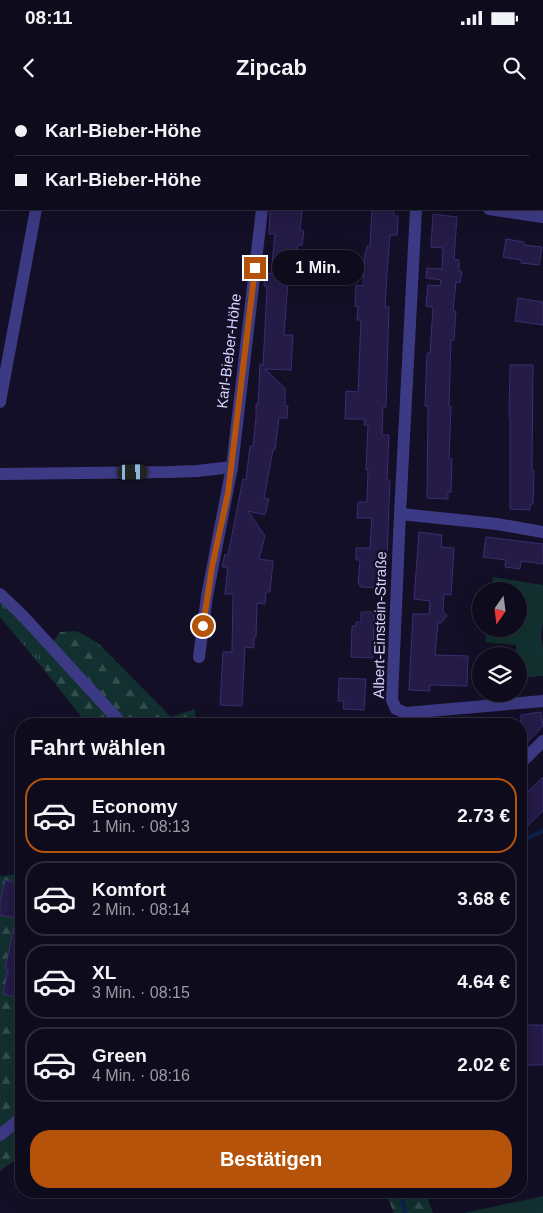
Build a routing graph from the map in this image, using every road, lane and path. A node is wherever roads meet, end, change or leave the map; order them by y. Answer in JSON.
{"nodes":[{"id":1,"x":36,"y":210,"type":"edge"},
{"id":2,"x":262,"y":210,"type":"edge"},
{"id":3,"x":416,"y":210,"type":"edge"},
{"id":4,"x":496,"y":210,"type":"edge"},
{"id":5,"x":543,"y":217,"type":"edge"},
{"id":6,"x":0,"y":402,"type":"edge"},
{"id":7,"x":232,"y":466,"type":"junction"},
{"id":8,"x":0,"y":474,"type":"edge"},
{"id":9,"x":400,"y":514,"type":"junction"},
{"id":10,"x":543,"y":532,"type":"edge"},
{"id":11,"x":0,"y":594,"type":"edge"},
{"id":12,"x":199,"y":657,"type":"dead end"},
{"id":13,"x":543,"y":701,"type":"edge"},
{"id":14,"x":116,"y":718,"type":"edge"},
{"id":15,"x":543,"y":741,"type":"edge"},
{"id":16,"x":527,"y":757,"type":"edge"},
{"id":17,"x":15,"y":1123,"type":"edge"},
{"id":18,"x":0,"y":1135,"type":"edge"}],
"edges":[{"from":1,"to":6,"type":"street"},
{"from":2,"to":7,"type":"street","name":"Karl-Bieber-Höhe"},
{"from":3,"to":9,"type":"street","name":"Albert-Einstein-Straße"},
{"from":4,"to":5,"type":"street"},
{"from":7,"to":8,"type":"street"},
{"from":7,"to":12,"type":"street","name":"Karl-Bieber-Höhe"},
{"from":9,"to":10,"type":"street"},
{"from":9,"to":13,"type":"street","name":"Albert-Einstein-Straße"},
{"from":11,"to":14,"type":"street"},
{"from":15,"to":16,"type":"street"},
{"from":17,"to":18,"type":"street"}]}
